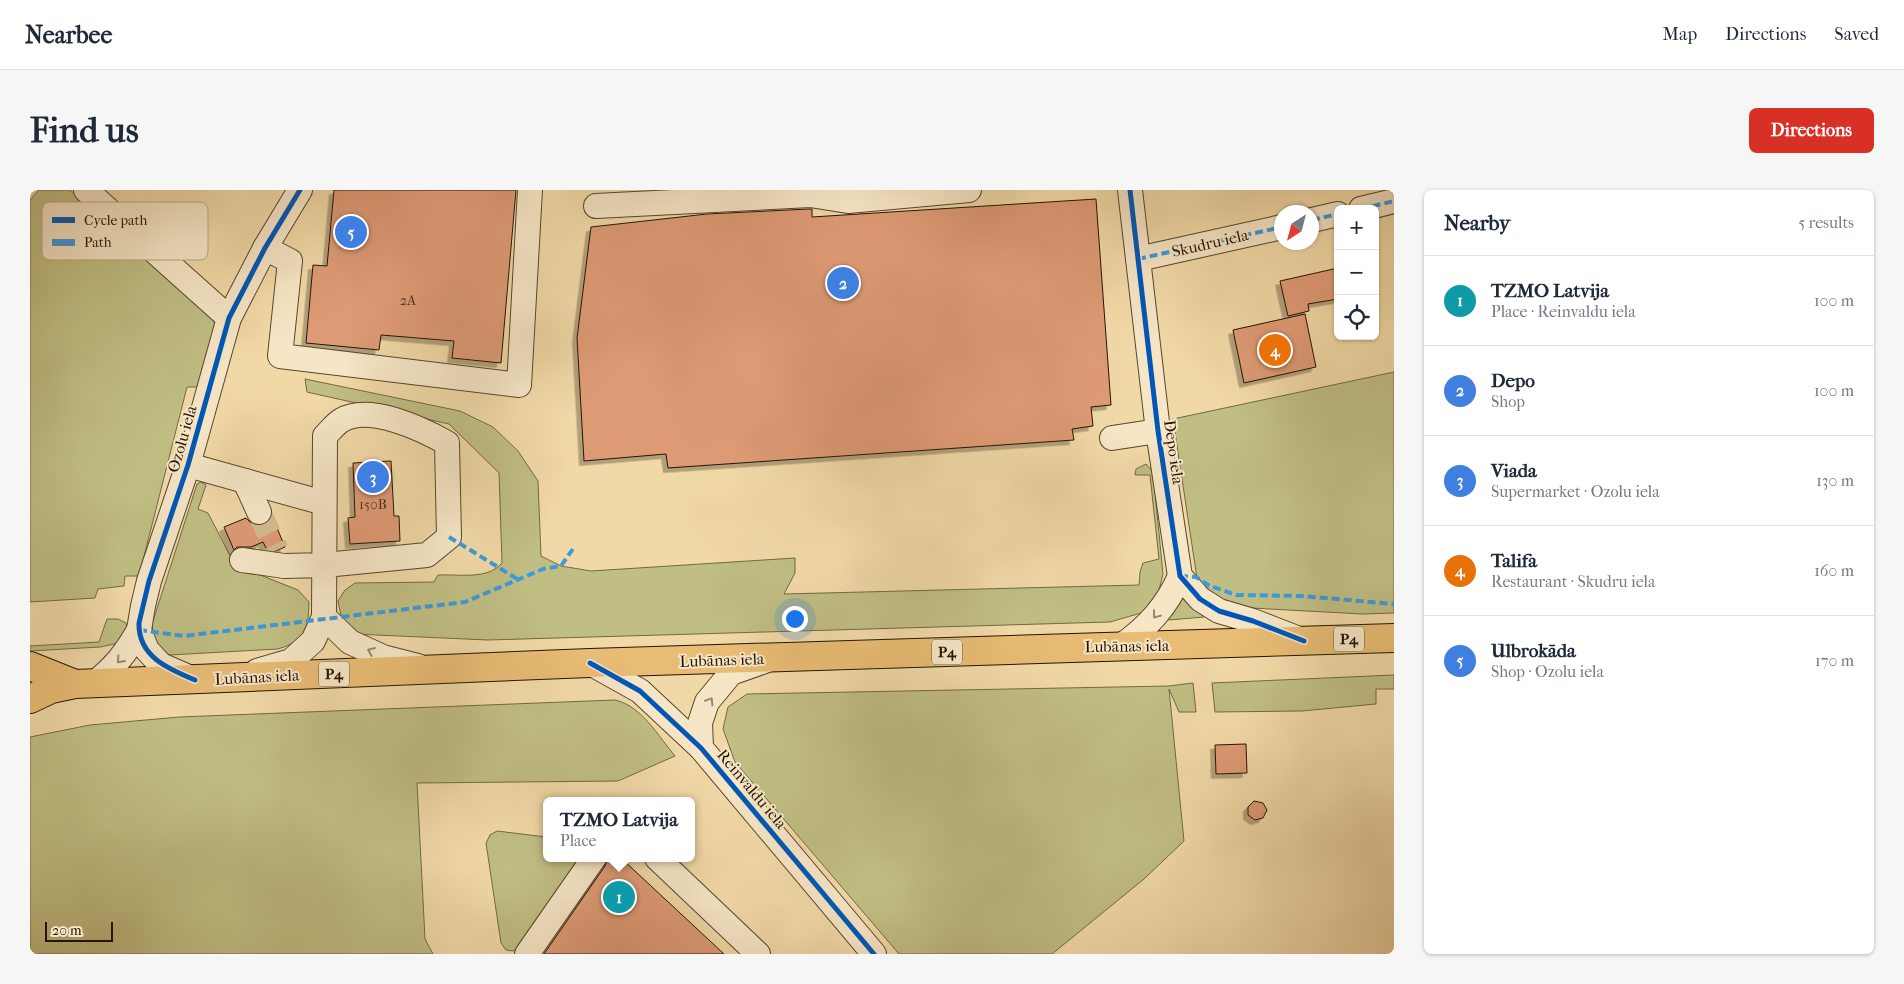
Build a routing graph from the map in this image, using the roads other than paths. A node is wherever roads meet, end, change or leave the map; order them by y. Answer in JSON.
{"nodes":[{"id":1,"x":86,"y":190,"type":"edge"},
{"id":2,"x":300,"y":190,"type":"edge"},
{"id":3,"x":530,"y":190,"type":"edge"},
{"id":4,"x":969,"y":190,"type":"edge"},
{"id":5,"x":1130,"y":190,"type":"edge"},
{"id":6,"x":1394,"y":201,"type":"edge"},
{"id":7,"x":99,"y":202,"type":"edge"},
{"id":8,"x":1378,"y":205,"type":"edge"},
{"id":9,"x":596,"y":206,"type":"dead end"},
{"id":10,"x":1334,"y":215,"type":"edge"},
{"id":11,"x":1319,"y":218,"type":"edge"},
{"id":12,"x":1274,"y":228,"type":"edge"},
{"id":13,"x":265,"y":248,"type":"junction"},
{"id":14,"x":1138,"y":259,"type":"junction"},
{"id":15,"x":164,"y":260,"type":"edge"},
{"id":16,"x":229,"y":318,"type":"junction"},
{"id":17,"x":1158,"y":430,"type":"junction"},
{"id":18,"x":1112,"y":438,"type":"dead end"},
{"id":19,"x":188,"y":465,"type":"junction"},
{"id":20,"x":245,"y":481,"type":"junction"},
{"id":21,"x":324,"y":503,"type":"junction"},
{"id":22,"x":260,"y":512,"type":"tunnel mouth"},
{"id":23,"x":242,"y":560,"type":"dead end"},
{"id":24,"x":325,"y":565,"type":"junction"},
{"id":25,"x":1180,"y":576,"type":"junction"},
{"id":26,"x":324,"y":617,"type":"junction"},
{"id":27,"x":139,"y":630,"type":"junction"},
{"id":28,"x":1394,"y":638,"type":"edge"},
{"id":29,"x":1304,"y":640,"type":"junction"},
{"id":30,"x":1121,"y":646,"type":"junction"},
{"id":31,"x":772,"y":658,"type":"junction"},
{"id":32,"x":590,"y":663,"type":"junction"},
{"id":33,"x":30,"y":666,"type":"edge"},
{"id":34,"x":434,"y":670,"type":"junction"},
{"id":35,"x":234,"y":677,"type":"junction"},
{"id":36,"x":195,"y":680,"type":"junction"},
{"id":37,"x":56,"y":689,"type":"edge"},
{"id":38,"x":701,"y":748,"type":"junction"},
{"id":39,"x":591,"y":862,"type":"edge"},
{"id":40,"x":661,"y":862,"type":"edge"},
{"id":41,"x":527,"y":954,"type":"edge"},
{"id":42,"x":758,"y":954,"type":"edge"},
{"id":43,"x":874,"y":954,"type":"edge"}],
"edges":[{"from":1,"to":7,"type":"street"},
{"from":2,"to":13,"type":"street","name":"Ozolu iela"},
{"from":3,"to":13,"type":"street"},
{"from":4,"to":9,"type":"street"},
{"from":5,"to":14,"type":"street","name":"Depo iela"},
{"from":6,"to":8,"type":"street"},
{"from":10,"to":11,"type":"street"},
{"from":12,"to":14,"type":"street","name":"Skudru iela"},
{"from":13,"to":16,"type":"street","name":"Ozolu iela"},
{"from":14,"to":17,"type":"street","name":"Depo iela"},
{"from":15,"to":16,"type":"street"},
{"from":16,"to":19,"type":"street","name":"Ozolu iela"},
{"from":17,"to":18,"type":"street"},
{"from":17,"to":25,"type":"street","name":"Depo iela"},
{"from":19,"to":20,"type":"street"},
{"from":19,"to":27,"type":"street","name":"Ozolu iela"},
{"from":20,"to":21,"type":"street"},
{"from":20,"to":22,"type":"street"},
{"from":21,"to":24,"type":"street"},
{"from":21,"to":24,"type":"street"},
{"from":23,"to":24,"type":"street"},
{"from":24,"to":26,"type":"street"},
{"from":25,"to":29,"type":"street"},
{"from":25,"to":30,"type":"street","one_way":true},
{"from":34,"to":26,"type":"street","one_way":true},
{"from":26,"to":35,"type":"street"},
{"from":27,"to":36,"type":"street"},
{"from":27,"to":37,"type":"street","name":"Ozolu iela","one_way":true},
{"from":28,"to":29,"type":"main road","name":"Lubānas iela","number":"P4"},
{"from":29,"to":30,"type":"main road","name":"Lubānas iela","number":"P4"},
{"from":30,"to":31,"type":"main road","name":"Lubānas iela","number":"P4"},
{"from":31,"to":32,"type":"main road","name":"Lubānas iela","number":"P4"},
{"from":38,"to":31,"type":"street","name":"Reinvaldu iela","one_way":true},
{"from":32,"to":34,"type":"main road","name":"Lubānas iela","number":"P4"},
{"from":32,"to":38,"type":"street","name":"Reinvaldu iela"},
{"from":33,"to":37,"type":"main road","number":"P4"},
{"from":34,"to":35,"type":"main road","name":"Lubānas iela","number":"P4"},
{"from":35,"to":36,"type":"main road","name":"Lubānas iela","number":"P4"},
{"from":36,"to":37,"type":"main road","name":"Lubānas iela","number":"P4"},
{"from":38,"to":43,"type":"street","name":"Reinvaldu iela"},
{"from":39,"to":41,"type":"street"},
{"from":40,"to":42,"type":"street"}]}
